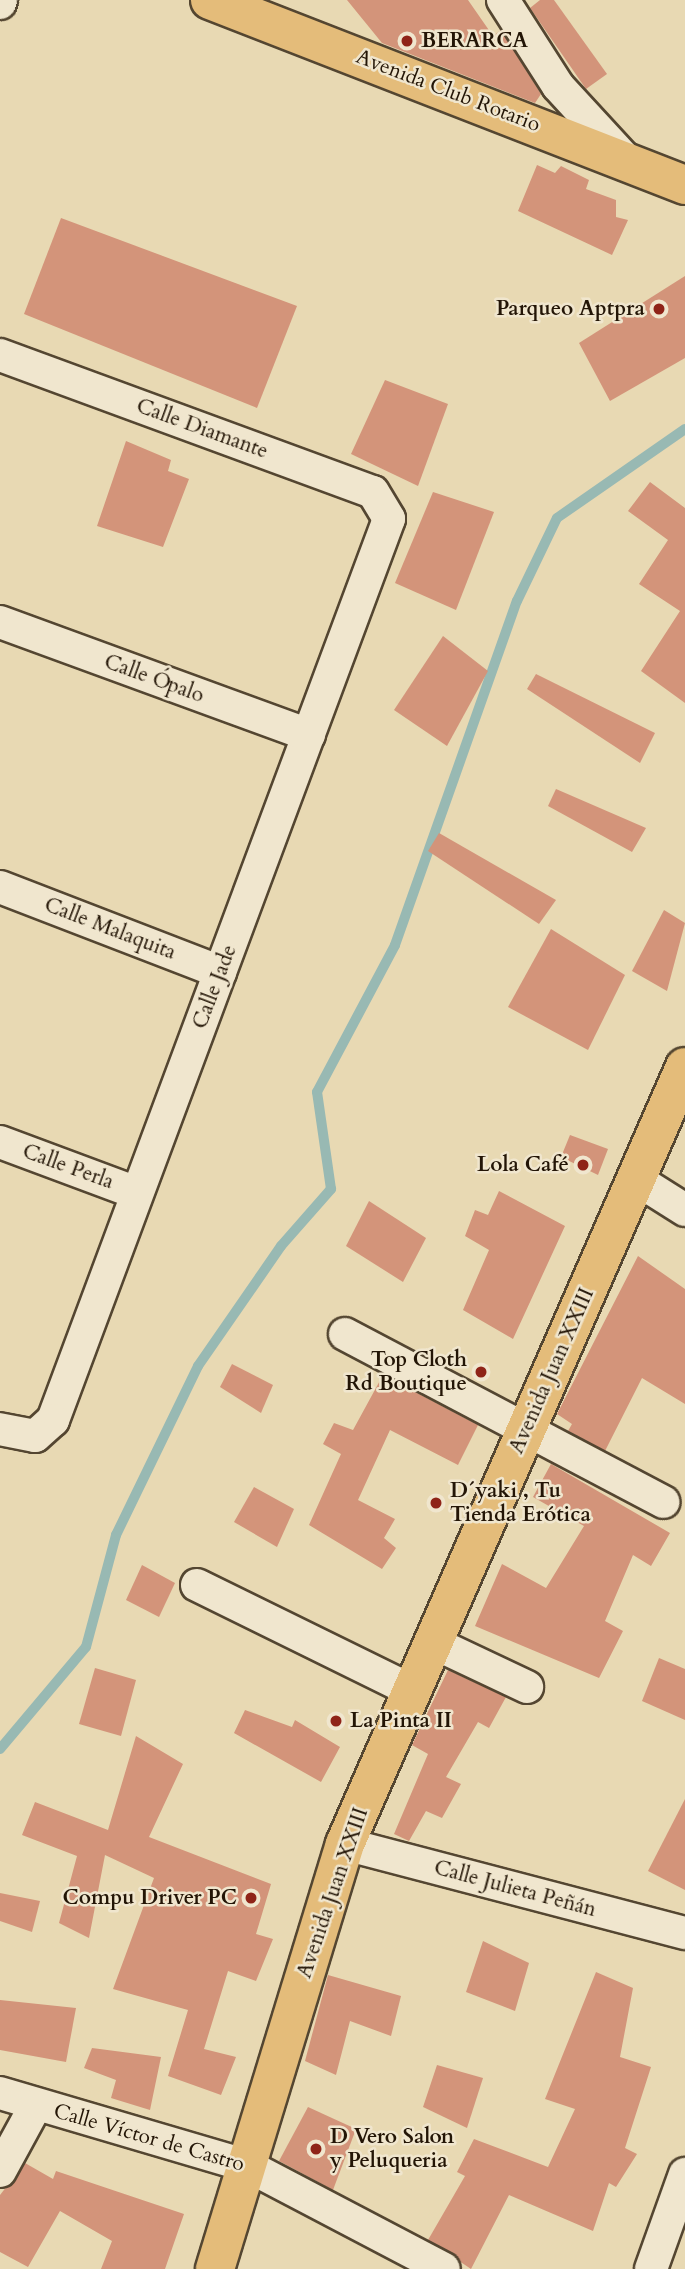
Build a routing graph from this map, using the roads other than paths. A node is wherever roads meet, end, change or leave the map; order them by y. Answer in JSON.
{"nodes":[{"id":1,"x":210,"y":0,"type":"edge"},
{"id":2,"x":503,"y":0,"type":"edge"},
{"id":3,"x":626,"y":160,"type":"junction"},
{"id":4,"x":685,"y":185,"type":"edge"},
{"id":5,"x":0,"y":355,"type":"edge"},
{"id":6,"x":389,"y":519,"type":"joint"},
{"id":7,"x":0,"y":622,"type":"edge"},
{"id":8,"x":309,"y":736,"type":"junction"},
{"id":9,"x":0,"y":887,"type":"edge"},
{"id":10,"x":220,"y":972,"type":"junction"},
{"id":11,"x":685,"y":1067,"type":"edge"},
{"id":12,"x":0,"y":1142,"type":"edge"},
{"id":13,"x":636,"y":1179,"type":"junction"},
{"id":14,"x":137,"y":1193,"type":"junction"},
{"id":15,"x":685,"y":1210,"type":"edge"},
{"id":16,"x":345,"y":1334,"type":"dead end"},
{"id":17,"x":528,"y":1427,"type":"junction"},
{"id":18,"x":11,"y":1433,"type":"edge"},
{"id":19,"x":663,"y":1502,"type":"dead end"},
{"id":20,"x":197,"y":1585,"type":"dead end"},
{"id":21,"x":433,"y":1643,"type":"junction"},
{"id":22,"x":527,"y":1687,"type":"dead end"},
{"id":23,"x":412,"y":1691,"type":"junction"},
{"id":24,"x":345,"y":1844,"type":"junction"},
{"id":25,"x":685,"y":1933,"type":"edge"},
{"id":26,"x":0,"y":2093,"type":"edge"},
{"id":27,"x":36,"y":2105,"type":"junction"},
{"id":28,"x":248,"y":2166,"type":"junction"},
{"id":29,"x":0,"y":2171,"type":"edge"},
{"id":30,"x":685,"y":2174,"type":"edge"},
{"id":31,"x":215,"y":2269,"type":"edge"},
{"id":32,"x":444,"y":2269,"type":"edge"},
{"id":33,"x":651,"y":2269,"type":"edge"}],
"edges":[{"from":1,"to":3,"type":"main road","name":"Avenida Club Rotario"},
{"from":2,"to":3,"type":"street"},
{"from":3,"to":4,"type":"main road","name":"Avenida Club Rotario"},
{"from":5,"to":6,"type":"street","name":"Calle Diamante"},
{"from":6,"to":8,"type":"street","name":"Calle Jade"},
{"from":7,"to":8,"type":"street","name":"Calle Ópalo"},
{"from":8,"to":10,"type":"street","name":"Calle Jade"},
{"from":9,"to":10,"type":"street","name":"Calle Malaquita"},
{"from":10,"to":14,"type":"street","name":"Calle Jade"},
{"from":11,"to":13,"type":"main road","name":"Avenida Juan XXIII"},
{"from":12,"to":14,"type":"street","name":"Calle Perla"},
{"from":13,"to":15,"type":"street"},
{"from":13,"to":17,"type":"main road","name":"Avenida Juan XXIII"},
{"from":14,"to":18,"type":"street","name":"Calle Jade"},
{"from":16,"to":17,"type":"street"},
{"from":17,"to":19,"type":"street"},
{"from":17,"to":21,"type":"main road","name":"Avenida Juan XXIII"},
{"from":20,"to":23,"type":"street"},
{"from":21,"to":22,"type":"street"},
{"from":21,"to":23,"type":"main road","name":"Avenida Juan XXIII"},
{"from":23,"to":24,"type":"main road","name":"Avenida Juan XXIII"},
{"from":24,"to":25,"type":"street","name":"Calle Julieta Peñán"},
{"from":24,"to":28,"type":"main road","name":"Avenida Juan XXIII"},
{"from":26,"to":27,"type":"street","name":"Calle Víctor de Castro"},
{"from":27,"to":28,"type":"street","name":"Calle Víctor de Castro"},
{"from":27,"to":29,"type":"street"},
{"from":28,"to":31,"type":"main road","name":"Avenida Juan XXIII"},
{"from":28,"to":32,"type":"street","name":"Calle Víctor de Castro"},
{"from":30,"to":33,"type":"street"}]}
